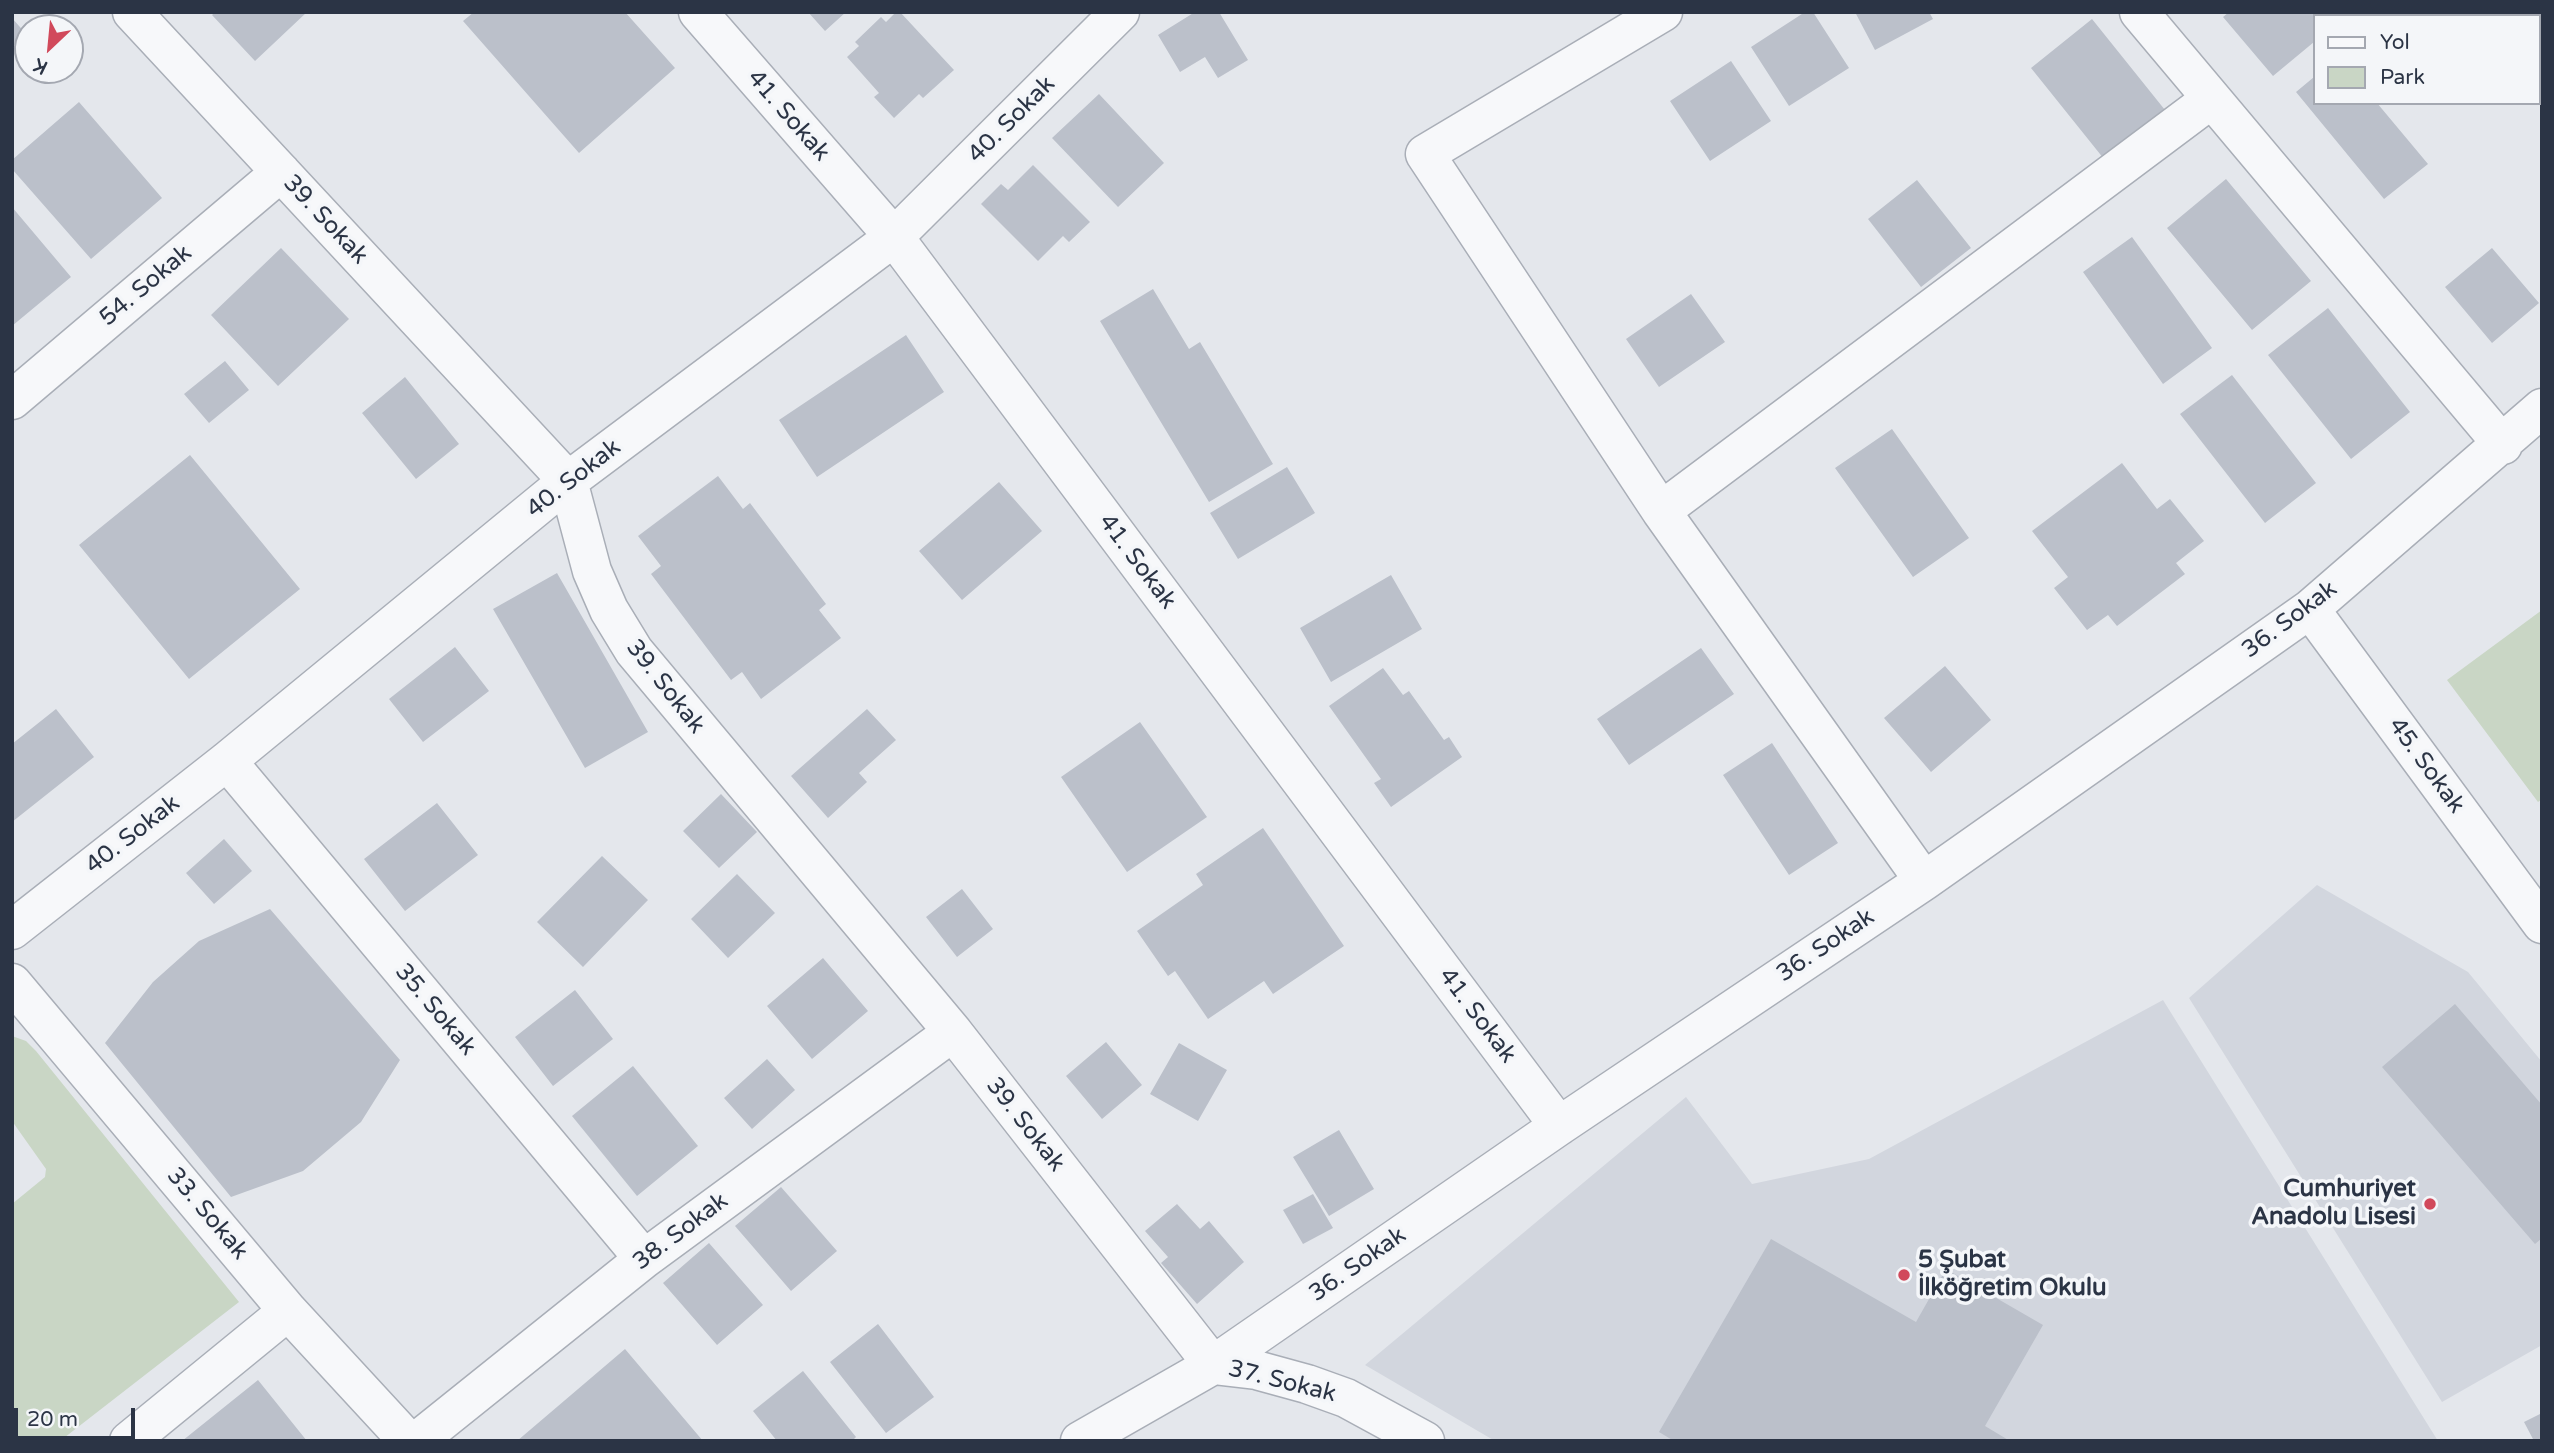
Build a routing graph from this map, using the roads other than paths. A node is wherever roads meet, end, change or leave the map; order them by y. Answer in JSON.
{"nodes":[{"id":1,"x":132,"y":12,"type":"edge"},
{"id":2,"x":698,"y":12,"type":"edge"},
{"id":3,"x":1120,"y":12,"type":"edge"},
{"id":4,"x":1663,"y":12,"type":"edge"},
{"id":5,"x":2139,"y":12,"type":"edge"},
{"id":6,"x":2210,"y":100,"type":"junction"},
{"id":7,"x":281,"y":172,"type":"junction"},
{"id":8,"x":894,"y":237,"type":"junction"},
{"id":9,"x":12,"y":400,"type":"edge"},
{"id":10,"x":2542,"y":408,"type":"edge"},
{"id":11,"x":2503,"y":445,"type":"junction"},
{"id":12,"x":568,"y":481,"type":"junction"},
{"id":13,"x":1661,"y":511,"type":"junction"},
{"id":14,"x":2310,"y":609,"type":"junction"},
{"id":15,"x":227,"y":761,"type":"junction"},
{"id":16,"x":1924,"y":881,"type":"junction"},
{"id":17,"x":2542,"y":924,"type":"edge"},
{"id":18,"x":12,"y":930,"type":"edge"},
{"id":19,"x":12,"y":983,"type":"edge"},
{"id":20,"x":953,"y":1032,"type":"junction"},
{"id":21,"x":1559,"y":1126,"type":"junction"},
{"id":22,"x":644,"y":1259,"type":"junction"},
{"id":23,"x":288,"y":1311,"type":"junction"},
{"id":24,"x":1213,"y":1366,"type":"junction"},
{"id":25,"x":129,"y":1441,"type":"edge"},
{"id":26,"x":408,"y":1441,"type":"edge"},
{"id":27,"x":417,"y":1441,"type":"edge"},
{"id":28,"x":1080,"y":1441,"type":"edge"},
{"id":29,"x":1425,"y":1441,"type":"edge"}],
"edges":[{"from":1,"to":7,"type":"street","name":"39. Sokak"},
{"from":2,"to":8,"type":"street","name":"41. Sokak"},
{"from":3,"to":8,"type":"street","name":"40. Sokak"},
{"from":4,"to":13,"type":"street"},
{"from":5,"to":6,"type":"street"},
{"from":6,"to":11,"type":"street"},
{"from":6,"to":13,"type":"street"},
{"from":7,"to":9,"type":"street","name":"54. Sokak"},
{"from":7,"to":12,"type":"street","name":"39. Sokak"},
{"from":8,"to":12,"type":"street","name":"40. Sokak"},
{"from":8,"to":21,"type":"street","name":"41. Sokak"},
{"from":10,"to":11,"type":"street","name":"36. Sokak"},
{"from":11,"to":14,"type":"street","name":"36. Sokak"},
{"from":12,"to":15,"type":"street","name":"40. Sokak"},
{"from":12,"to":20,"type":"street","name":"39. Sokak"},
{"from":13,"to":16,"type":"street"},
{"from":14,"to":16,"type":"street","name":"36. Sokak"},
{"from":14,"to":17,"type":"street","name":"45. Sokak"},
{"from":15,"to":18,"type":"street","name":"40. Sokak"},
{"from":15,"to":22,"type":"street","name":"35. Sokak"},
{"from":16,"to":21,"type":"street","name":"36. Sokak"},
{"from":19,"to":23,"type":"street","name":"33. Sokak"},
{"from":20,"to":22,"type":"street","name":"38. Sokak"},
{"from":20,"to":24,"type":"street","name":"39. Sokak"},
{"from":21,"to":24,"type":"street","name":"36. Sokak"},
{"from":22,"to":27,"type":"street","name":"38. Sokak"},
{"from":23,"to":25,"type":"street"},
{"from":23,"to":26,"type":"street","name":"33. Sokak"},
{"from":24,"to":28,"type":"street","name":"36. Sokak"},
{"from":24,"to":29,"type":"street","name":"37. Sokak"}]}
